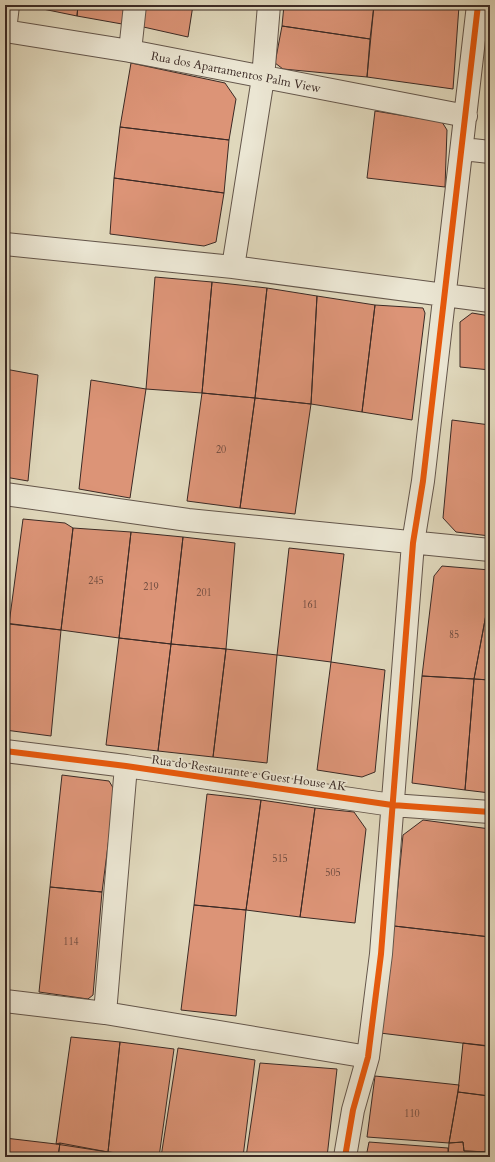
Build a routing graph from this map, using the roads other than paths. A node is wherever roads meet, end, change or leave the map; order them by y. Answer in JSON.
{"nodes":[{"id":1,"x":8,"y":5,"type":"edge"},
{"id":2,"x":135,"y":5,"type":"edge"},
{"id":3,"x":269,"y":5,"type":"edge"},
{"id":4,"x":478,"y":5,"type":"edge"},
{"id":5,"x":5,"y":31,"type":"edge"},
{"id":6,"x":130,"y":51,"type":"junction"},
{"id":7,"x":263,"y":78,"type":"junction"},
{"id":8,"x":466,"y":116,"type":"junction"},
{"id":9,"x":463,"y":149,"type":"junction"},
{"id":10,"x":490,"y":152,"type":"edge"},
{"id":11,"x":5,"y":244,"type":"edge"},
{"id":12,"x":233,"y":267,"type":"junction"},
{"id":13,"x":444,"y":295,"type":"junction"},
{"id":14,"x":490,"y":300,"type":"edge"},
{"id":15,"x":5,"y":494,"type":"edge"},
{"id":16,"x":413,"y":544,"type":"junction"},
{"id":17,"x":490,"y":550,"type":"edge"},
{"id":18,"x":5,"y":751,"type":"edge"},
{"id":19,"x":126,"y":766,"type":"junction"},
{"id":20,"x":392,"y":805,"type":"junction"},
{"id":21,"x":490,"y":812,"type":"edge"},
{"id":22,"x":5,"y":1001,"type":"edge"},
{"id":23,"x":105,"y":1013,"type":"junction"},
{"id":24,"x":368,"y":1057,"type":"junction"},
{"id":25,"x":344,"y":1157,"type":"edge"}],
"edges":[{"from":1,"to":5,"type":"street"},
{"from":2,"to":6,"type":"street"},
{"from":3,"to":7,"type":"street"},
{"from":4,"to":8,"type":"street"},
{"from":5,"to":6,"type":"street","name":"Rua dos Apartamentos Palm View"},
{"from":6,"to":7,"type":"street","name":"Rua dos Apartamentos Palm View"},
{"from":7,"to":8,"type":"street","name":"Rua dos Apartamentos Palm View"},
{"from":7,"to":12,"type":"street"},
{"from":8,"to":9,"type":"street"},
{"from":9,"to":10,"type":"street"},
{"from":9,"to":13,"type":"street"},
{"from":11,"to":12,"type":"street"},
{"from":12,"to":13,"type":"street"},
{"from":13,"to":14,"type":"street"},
{"from":13,"to":16,"type":"street"},
{"from":15,"to":16,"type":"street"},
{"from":16,"to":17,"type":"street"},
{"from":16,"to":20,"type":"street"},
{"from":18,"to":19,"type":"street","name":"Rua do Restaurante e Guest House AK"},
{"from":19,"to":20,"type":"street","name":"Rua do Restaurante e Guest House AK"},
{"from":19,"to":23,"type":"street"},
{"from":20,"to":21,"type":"street","name":"Rua do Restaurante e Guest House AK"},
{"from":20,"to":24,"type":"street"},
{"from":22,"to":23,"type":"street"},
{"from":23,"to":24,"type":"street"},
{"from":24,"to":25,"type":"street"}]}
